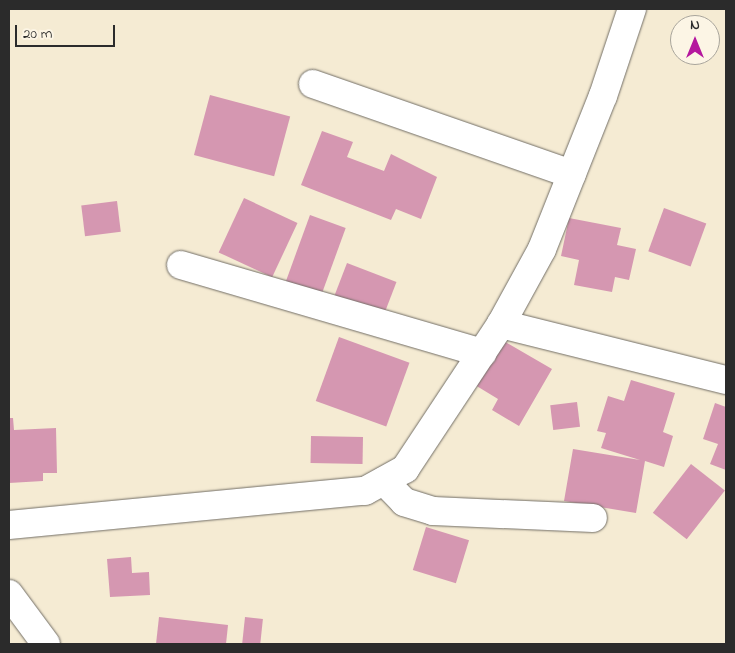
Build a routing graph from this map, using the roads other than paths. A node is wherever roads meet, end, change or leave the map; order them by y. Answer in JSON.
{"nodes":[{"id":1,"x":632,"y":9,"type":"edge"},
{"id":2,"x":313,"y":84,"type":"dead end"},
{"id":3,"x":572,"y":174,"type":"junction"},
{"id":4,"x":181,"y":265,"type":"dead end"},
{"id":5,"x":501,"y":324,"type":"junction"},
{"id":6,"x":482,"y":354,"type":"junction"},
{"id":7,"x":726,"y":380,"type":"edge"},
{"id":8,"x":384,"y":481,"type":"junction"},
{"id":9,"x":593,"y":518,"type":"dead end"},
{"id":10,"x":9,"y":525,"type":"edge"},
{"id":11,"x":9,"y":594,"type":"edge"},
{"id":12,"x":46,"y":644,"type":"edge"}],
"edges":[{"from":1,"to":3,"type":"street"},
{"from":2,"to":3,"type":"street"},
{"from":3,"to":5,"type":"street"},
{"from":4,"to":6,"type":"street"},
{"from":5,"to":6,"type":"street"},
{"from":5,"to":7,"type":"street"},
{"from":6,"to":8,"type":"street"},
{"from":8,"to":9,"type":"street"},
{"from":8,"to":10,"type":"street"},
{"from":11,"to":12,"type":"street"}]}
